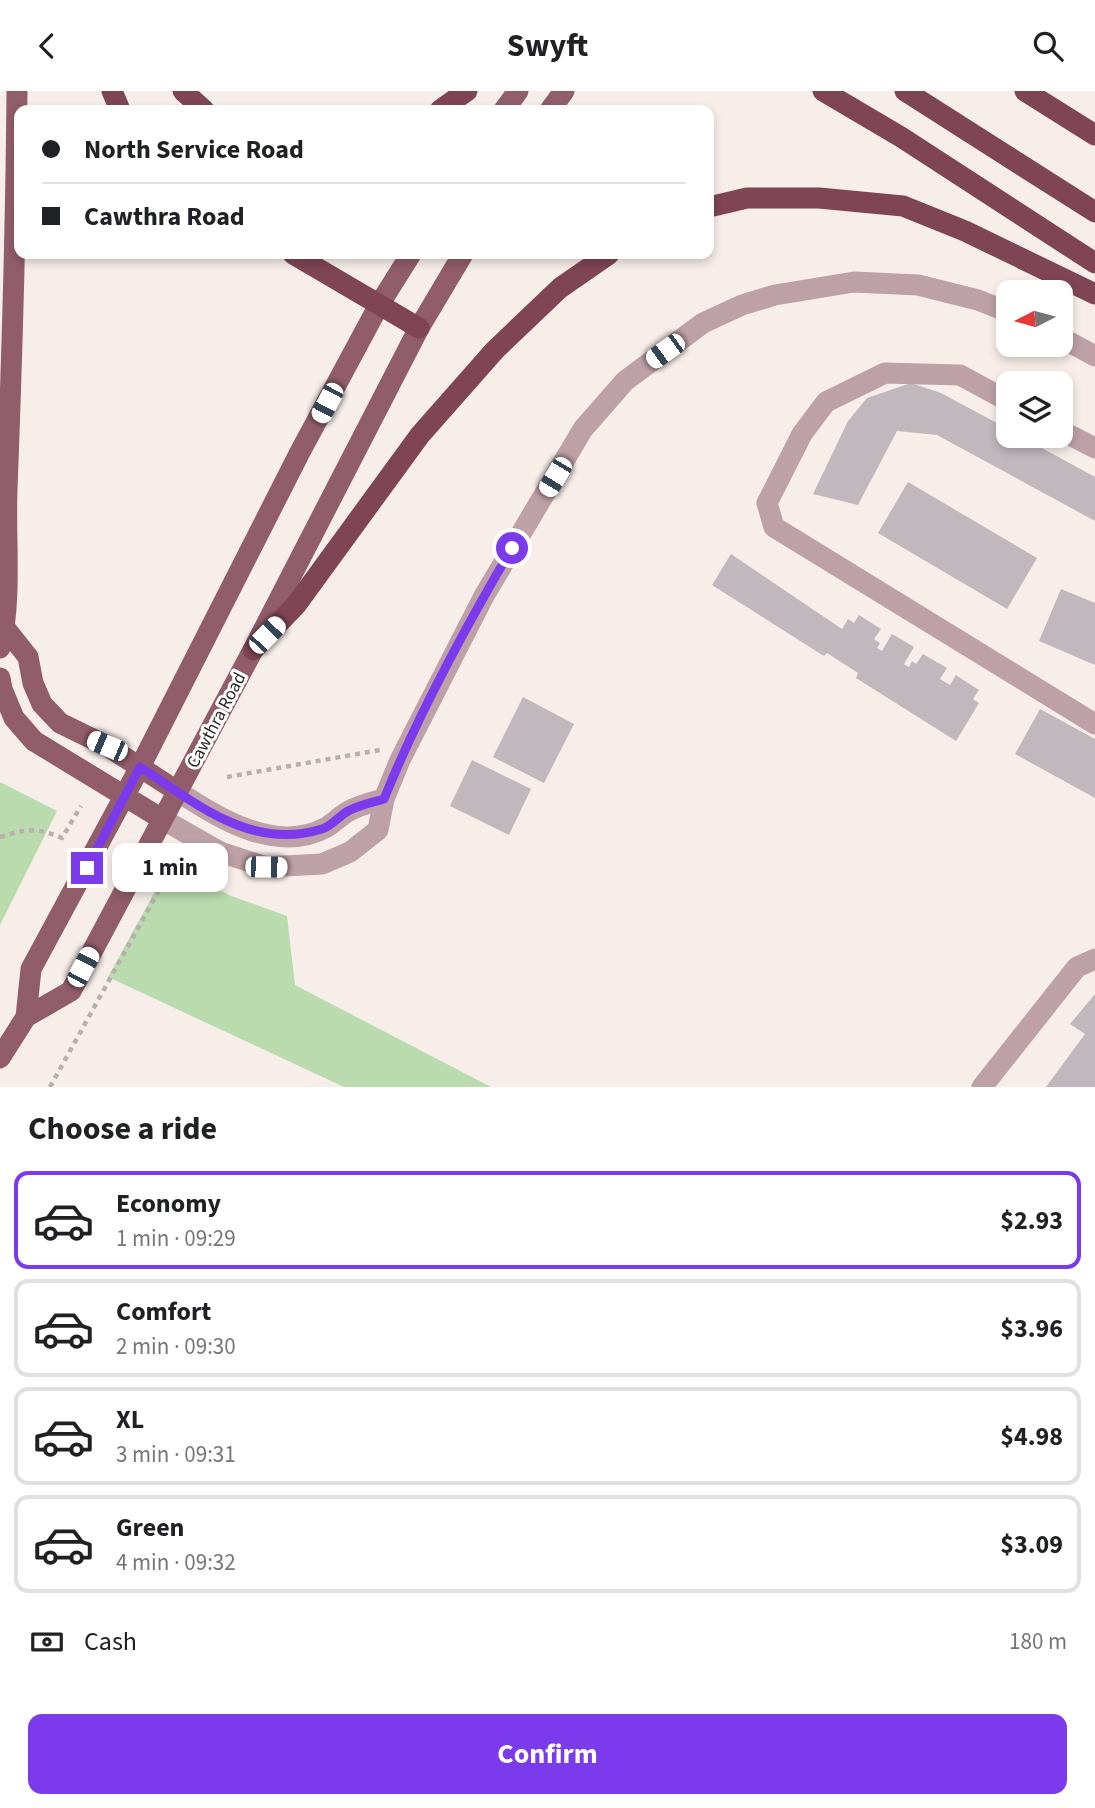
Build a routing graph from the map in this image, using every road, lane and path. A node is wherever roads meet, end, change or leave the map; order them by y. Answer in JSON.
{"nodes":[{"id":1,"x":183,"y":91,"type":"edge"},
{"id":2,"x":467,"y":91,"type":"edge"},
{"id":3,"x":824,"y":91,"type":"edge"},
{"id":4,"x":905,"y":91,"type":"edge"},
{"id":5,"x":1025,"y":91,"type":"edge"},
{"id":6,"x":14,"y":105,"type":"edge"},
{"id":7,"x":198,"y":105,"type":"edge"},
{"id":8,"x":447,"y":105,"type":"edge"},
{"id":9,"x":8,"y":134,"type":"edge"},
{"id":10,"x":1095,"y":135,"type":"edge"},
{"id":11,"x":714,"y":206,"type":"edge"},
{"id":12,"x":1095,"y":212,"type":"edge"},
{"id":13,"x":8,"y":246,"type":"edge"},
{"id":14,"x":301,"y":259,"type":"edge"},
{"id":15,"x":408,"y":259,"type":"edge"},
{"id":16,"x":460,"y":259,"type":"edge"},
{"id":17,"x":603,"y":259,"type":"edge"},
{"id":18,"x":1095,"y":263,"type":"edge"},
{"id":19,"x":1095,"y":294,"type":"edge"},
{"id":20,"x":379,"y":305,"type":"junction"},
{"id":21,"x":996,"y":307,"type":"edge"},
{"id":22,"x":419,"y":328,"type":"junction"},
{"id":23,"x":1073,"y":344,"type":"edge"},
{"id":24,"x":1095,"y":356,"type":"edge"},
{"id":25,"x":996,"y":394,"type":"edge"},
{"id":26,"x":1073,"y":437,"type":"edge"},
{"id":27,"x":1095,"y":448,"type":"edge"},
{"id":28,"x":3,"y":638,"type":"edge"},
{"id":29,"x":253,"y":650,"type":"junction"},
{"id":30,"x":0,"y":678,"type":"edge"},
{"id":31,"x":1095,"y":724,"type":"edge"},
{"id":32,"x":408,"y":743,"type":"junction"},
{"id":33,"x":140,"y":767,"type":"junction"},
{"id":34,"x":227,"y":777,"type":"dead end"},
{"id":35,"x":177,"y":791,"type":"junction"},
{"id":36,"x":125,"y":796,"type":"junction"},
{"id":37,"x":384,"y":799,"type":"junction"},
{"id":38,"x":80,"y":806,"type":"dead end"},
{"id":39,"x":162,"y":819,"type":"junction"},
{"id":40,"x":0,"y":837,"type":"edge"},
{"id":41,"x":182,"y":864,"type":"dead end"},
{"id":42,"x":1095,"y":959,"type":"edge"},
{"id":43,"x":26,"y":1017,"type":"junction"},
{"id":44,"x":0,"y":1058,"type":"edge"},
{"id":45,"x":50,"y":1087,"type":"edge"},
{"id":46,"x":982,"y":1087,"type":"edge"}],
"edges":[{"from":1,"to":7,"type":"highway"},
{"from":2,"to":8,"type":"highway"},
{"from":3,"to":18,"type":"highway"},
{"from":4,"to":12,"type":"highway"},
{"from":5,"to":10,"type":"highway"},
{"from":6,"to":9,"type":"main road"},
{"from":9,"to":13,"type":"main road"},
{"from":11,"to":19,"type":"highway"},
{"from":13,"to":28,"type":"main road"},
{"from":14,"to":20,"type":"highway"},
{"from":15,"to":20,"type":"main road","name":"Cawthra Road"},
{"from":16,"to":22,"type":"main road","name":"Cawthra Road"},
{"from":17,"to":29,"type":"highway"},
{"from":20,"to":22,"type":"highway"},
{"from":20,"to":33,"type":"main road","name":"Cawthra Road"},
{"from":21,"to":32,"type":"street"},
{"from":22,"to":29,"type":"main road","name":"Cawthra Road"},
{"from":23,"to":24,"type":"street"},
{"from":25,"to":31,"type":"street"},
{"from":26,"to":27,"type":"street"},
{"from":28,"to":33,"type":"main road"},
{"from":29,"to":35,"type":"main road","name":"Cawthra Road"},
{"from":30,"to":36,"type":"main road"},
{"from":32,"to":34,"type":"path"},
{"from":32,"to":37,"type":"street"},
{"from":33,"to":35,"type":"main road"},
{"from":33,"to":36,"type":"main road","name":"Cawthra Road"},
{"from":35,"to":37,"type":"street"},
{"from":35,"to":39,"type":"main road","name":"Cawthra Road"},
{"from":36,"to":39,"type":"main road"},
{"from":36,"to":43,"type":"main road","name":"Cawthra Road"},
{"from":37,"to":39,"type":"street"},
{"from":38,"to":40,"type":"path"},
{"from":39,"to":43,"type":"main road","name":"Cawthra Road"},
{"from":41,"to":45,"type":"path"},
{"from":42,"to":46,"type":"street"},
{"from":43,"to":44,"type":"main road","name":"Cawthra Road"}]}
